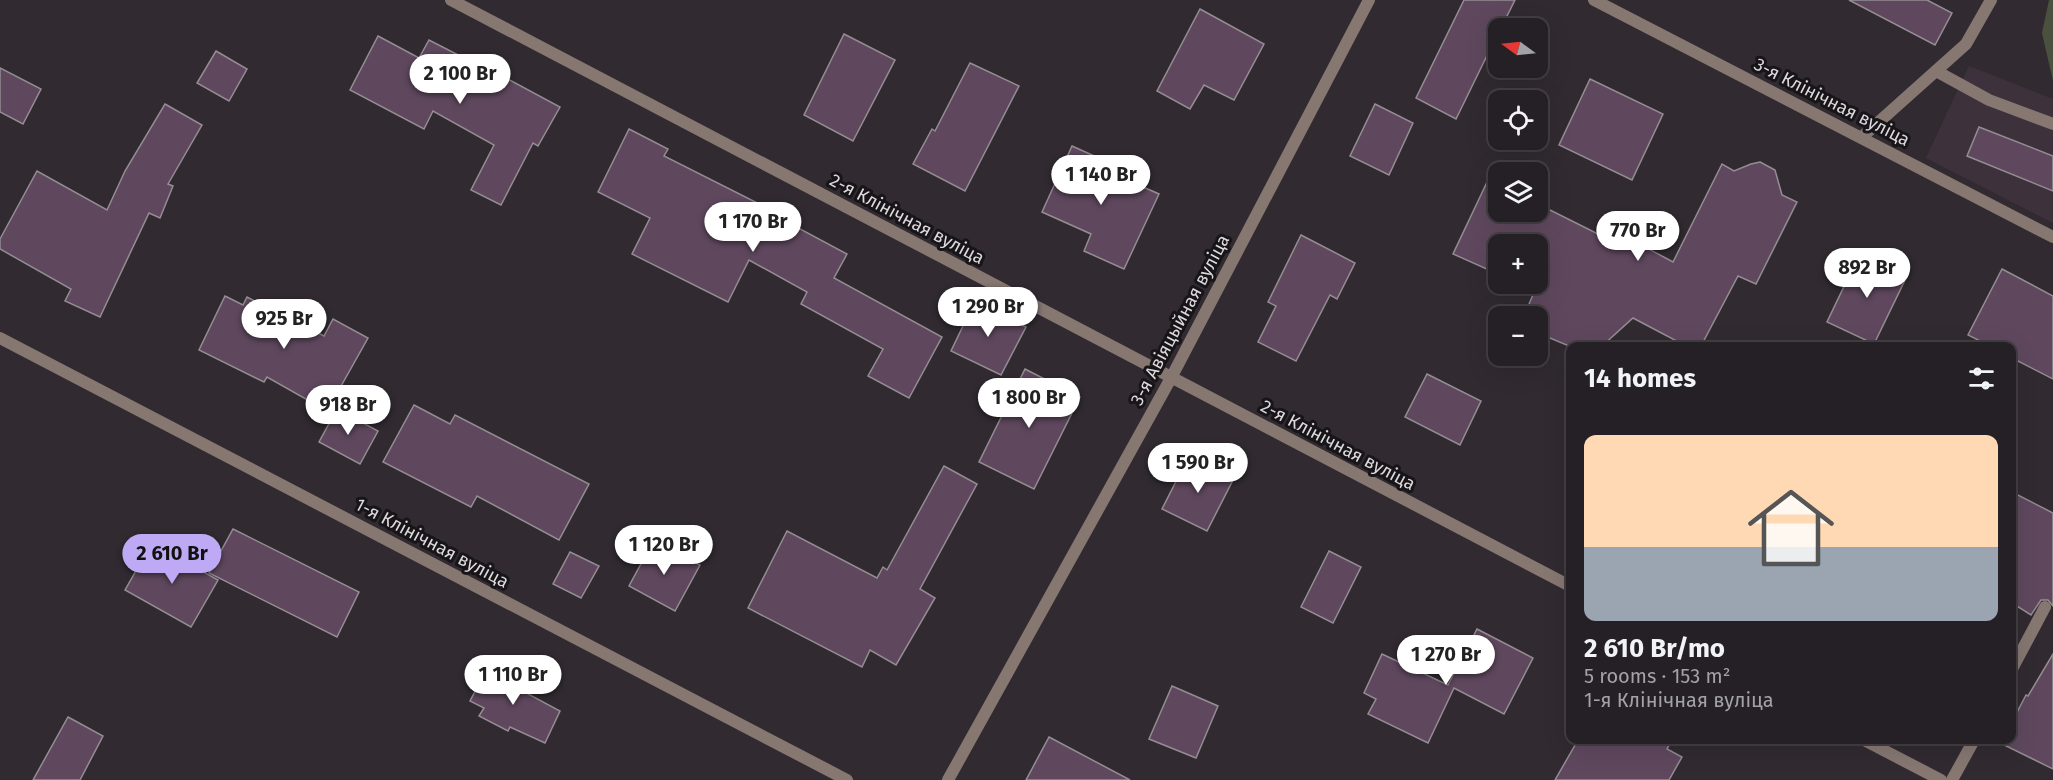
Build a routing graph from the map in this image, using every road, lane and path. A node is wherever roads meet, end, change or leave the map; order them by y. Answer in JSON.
{"nodes":[{"id":1,"x":451,"y":0,"type":"edge"},
{"id":2,"x":1368,"y":0,"type":"edge"},
{"id":3,"x":1593,"y":0,"type":"edge"},
{"id":4,"x":1991,"y":0,"type":"edge"},
{"id":5,"x":1936,"y":71,"type":"junction"},
{"id":6,"x":2053,"y":124,"type":"edge"},
{"id":7,"x":1862,"y":137,"type":"junction"},
{"id":8,"x":2053,"y":237,"type":"edge"},
{"id":9,"x":0,"y":338,"type":"edge"},
{"id":10,"x":1171,"y":378,"type":"junction"},
{"id":11,"x":1566,"y":584,"type":"edge"},
{"id":12,"x":2045,"y":607,"type":"dead end"},
{"id":13,"x":2016,"y":661,"type":"edge"},
{"id":14,"x":1872,"y":744,"type":"edge"},
{"id":15,"x":1972,"y":744,"type":"edge"},
{"id":16,"x":847,"y":780,"type":"edge"},
{"id":17,"x":948,"y":780,"type":"edge"},
{"id":18,"x":1941,"y":780,"type":"edge"},
{"id":19,"x":1952,"y":780,"type":"edge"}],
"edges":[{"from":1,"to":10,"type":"street","name":"2-я Клінічная вуліца"},
{"from":2,"to":10,"type":"street","name":"3-я Авіяцыйная вуліца"},
{"from":3,"to":7,"type":"street","name":"3-я Клінічная вуліца"},
{"from":4,"to":5,"type":"street"},
{"from":5,"to":6,"type":"street"},
{"from":5,"to":7,"type":"street"},
{"from":7,"to":8,"type":"street","name":"3-я Клінічная вуліца"},
{"from":9,"to":16,"type":"street","name":"1-я Клінічная вуліца"},
{"from":10,"to":11,"type":"street","name":"2-я Клінічная вуліца"},
{"from":10,"to":17,"type":"street","name":"3-я Авіяцыйная вуліца"},
{"from":12,"to":13,"type":"street"},
{"from":14,"to":18,"type":"street"},
{"from":15,"to":19,"type":"street"}]}
